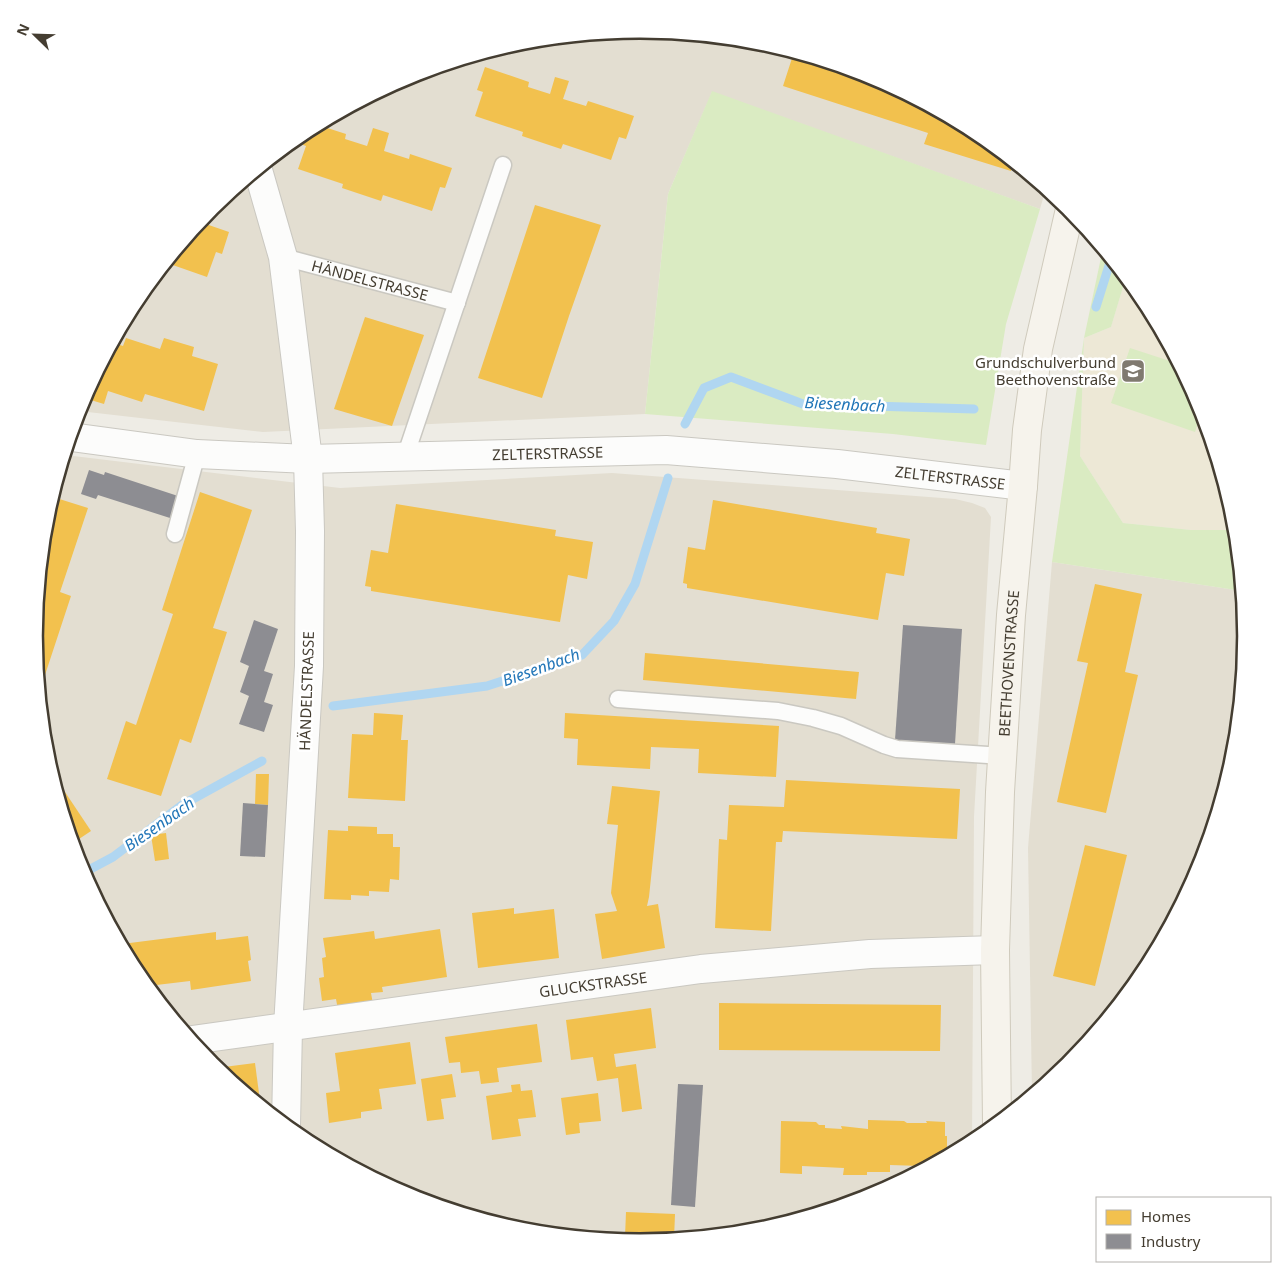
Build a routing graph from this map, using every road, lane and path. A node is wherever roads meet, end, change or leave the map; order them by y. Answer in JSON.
{"nodes":[{"id":1,"x":503,"y":165,"type":"dead end"},
{"id":2,"x":260,"y":176,"type":"edge"},
{"id":3,"x":1068,"y":219,"type":"edge"},
{"id":4,"x":283,"y":257,"type":"junction"},
{"id":5,"x":457,"y":303,"type":"junction"},
{"id":6,"x":77,"y":438,"type":"edge"},
{"id":7,"x":197,"y":454,"type":"junction"},
{"id":8,"x":405,"y":457,"type":"junction"},
{"id":9,"x":308,"y":459,"type":"junction"},
{"id":10,"x":1023,"y":486,"type":"junction"},
{"id":11,"x":175,"y":534,"type":"dead end"},
{"id":12,"x":618,"y":699,"type":"dead end"},
{"id":13,"x":1003,"y":756,"type":"junction"},
{"id":14,"x":995,"y":950,"type":"junction"},
{"id":15,"x":288,"y":1027,"type":"junction"},
{"id":16,"x":200,"y":1039,"type":"edge"},
{"id":17,"x":997,"y":1115,"type":"edge"},
{"id":18,"x":286,"y":1117,"type":"edge"}],
"edges":[{"from":1,"to":5,"type":"lane"},
{"from":2,"to":4,"type":"street","name":"HÄNDELSTRASSE"},
{"from":3,"to":10,"type":"street","name":"BEETHOVENSTRASSE"},
{"from":4,"to":5,"type":"lane","name":"HÄNDELSTRASSE"},
{"from":4,"to":9,"type":"street","name":"HÄNDELSTRASSE"},
{"from":5,"to":8,"type":"lane"},
{"from":6,"to":7,"type":"street","name":"ZELTERSTRASSE"},
{"from":7,"to":9,"type":"street","name":"ZELTERSTRASSE"},
{"from":7,"to":11,"type":"lane"},
{"from":8,"to":9,"type":"street","name":"ZELTERSTRASSE"},
{"from":8,"to":10,"type":"street","name":"ZELTERSTRASSE"},
{"from":9,"to":15,"type":"street","name":"HÄNDELSTRASSE"},
{"from":10,"to":13,"type":"street","name":"BEETHOVENSTRASSE"},
{"from":12,"to":13,"type":"lane"},
{"from":13,"to":14,"type":"street","name":"BEETHOVENSTRASSE"},
{"from":14,"to":15,"type":"street","name":"GLUCKSTRASSE"},
{"from":14,"to":17,"type":"street","name":"BEETHOVENSTRASSE"},
{"from":15,"to":16,"type":"street","name":"GLUCKSTRASSE"},
{"from":15,"to":18,"type":"street","name":"HÄNDELSTRASSE"}]}
